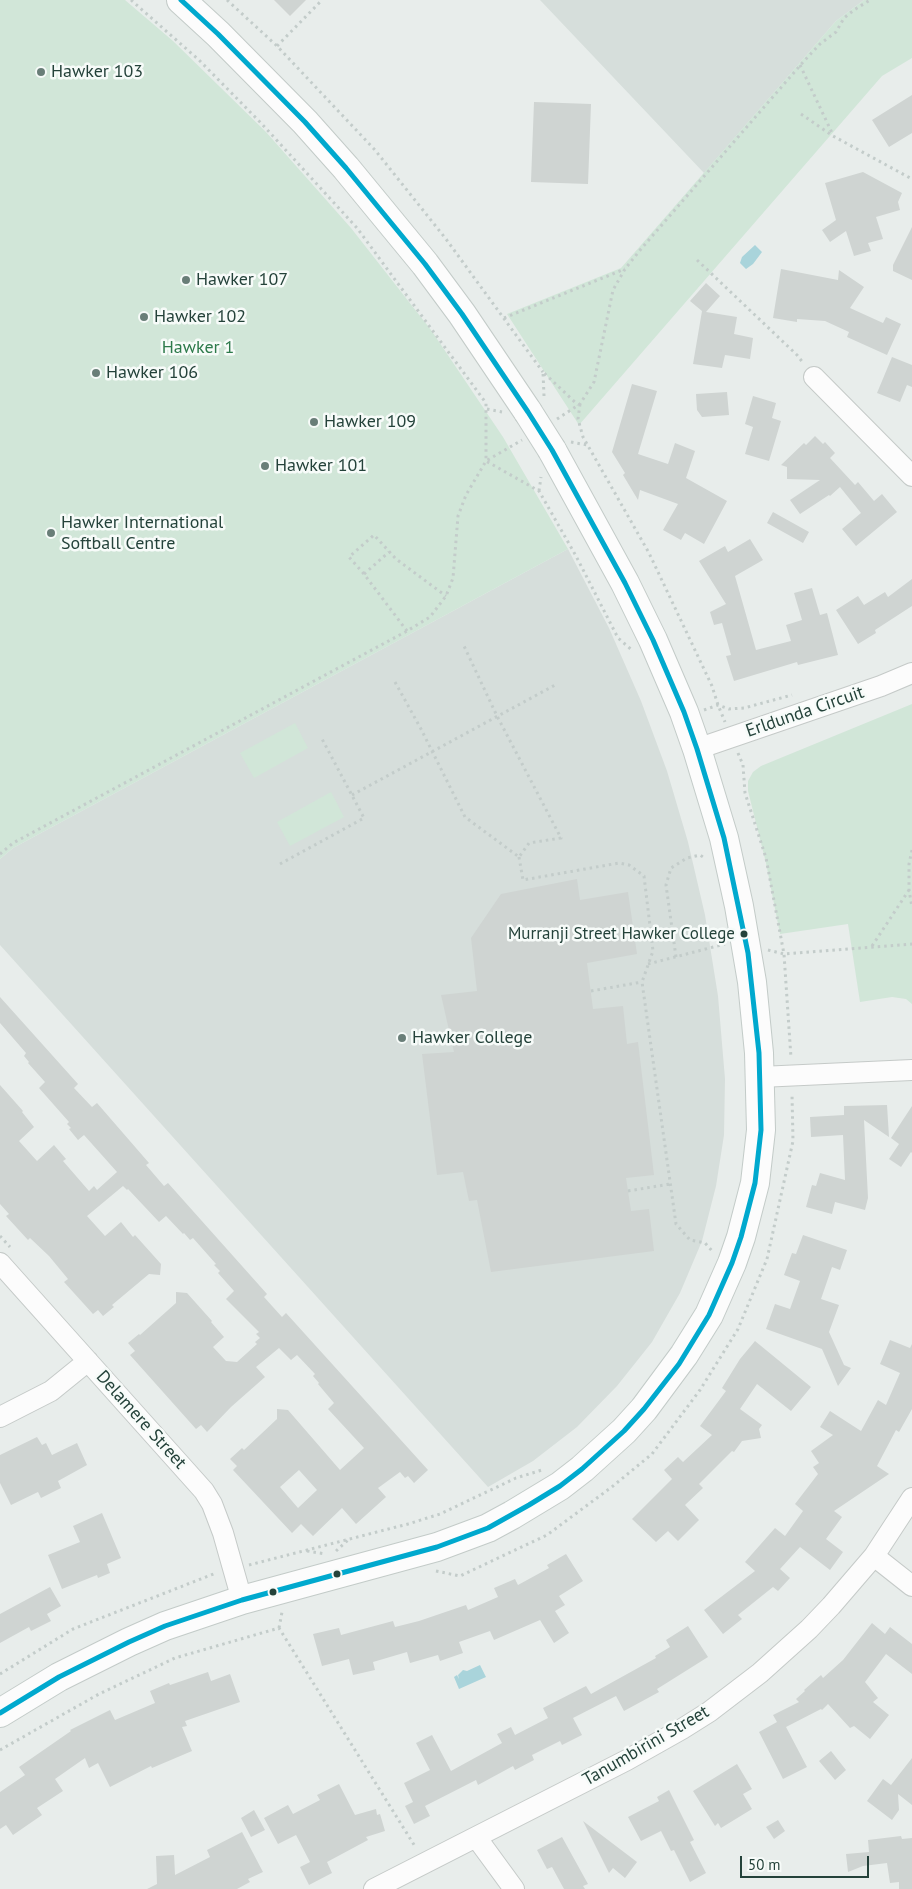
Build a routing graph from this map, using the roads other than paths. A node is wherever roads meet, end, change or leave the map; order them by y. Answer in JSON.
{"nodes":[{"id":1,"x":181,"y":0,"type":"edge"},
{"id":2,"x":814,"y":376,"type":"road end"},
{"id":3,"x":912,"y":476,"type":"edge"},
{"id":4,"x":912,"y":673,"type":"edge"},
{"id":5,"x":697,"y":749,"type":"junction"},
{"id":6,"x":912,"y":1070,"type":"edge"},
{"id":7,"x":760,"y":1077,"type":"junction"},
{"id":8,"x":0,"y":1263,"type":"edge"},
{"id":9,"x":88,"y":1361,"type":"junction"},
{"id":10,"x":0,"y":1417,"type":"edge"},
{"id":11,"x":912,"y":1498,"type":"edge"},
{"id":12,"x":874,"y":1556,"type":"junction"},
{"id":13,"x":912,"y":1586,"type":"edge"},
{"id":14,"x":242,"y":1600,"type":"junction"},
{"id":15,"x":0,"y":1713,"type":"edge"},
{"id":16,"x":476,"y":1837,"type":"junction"},
{"id":17,"x":374,"y":1889,"type":"edge"},
{"id":18,"x":514,"y":1889,"type":"edge"}],
"edges":[{"from":1,"to":5,"type":"street","bridge":true},
{"from":2,"to":3,"type":"street"},
{"from":4,"to":5,"type":"street","name":"Erldunda Circuit"},
{"from":5,"to":7,"type":"street"},
{"from":6,"to":7,"type":"street"},
{"from":7,"to":14,"type":"street"},
{"from":8,"to":9,"type":"street","name":"Delamere Street"},
{"from":9,"to":10,"type":"street"},
{"from":9,"to":14,"type":"street","name":"Delamere Street"},
{"from":11,"to":12,"type":"street","name":"Tanumbirini Street"},
{"from":12,"to":13,"type":"street"},
{"from":12,"to":16,"type":"street","name":"Tanumbirini Street"},
{"from":14,"to":15,"type":"street"},
{"from":16,"to":17,"type":"street","name":"Tanumbirini Street"},
{"from":16,"to":18,"type":"street"}]}
